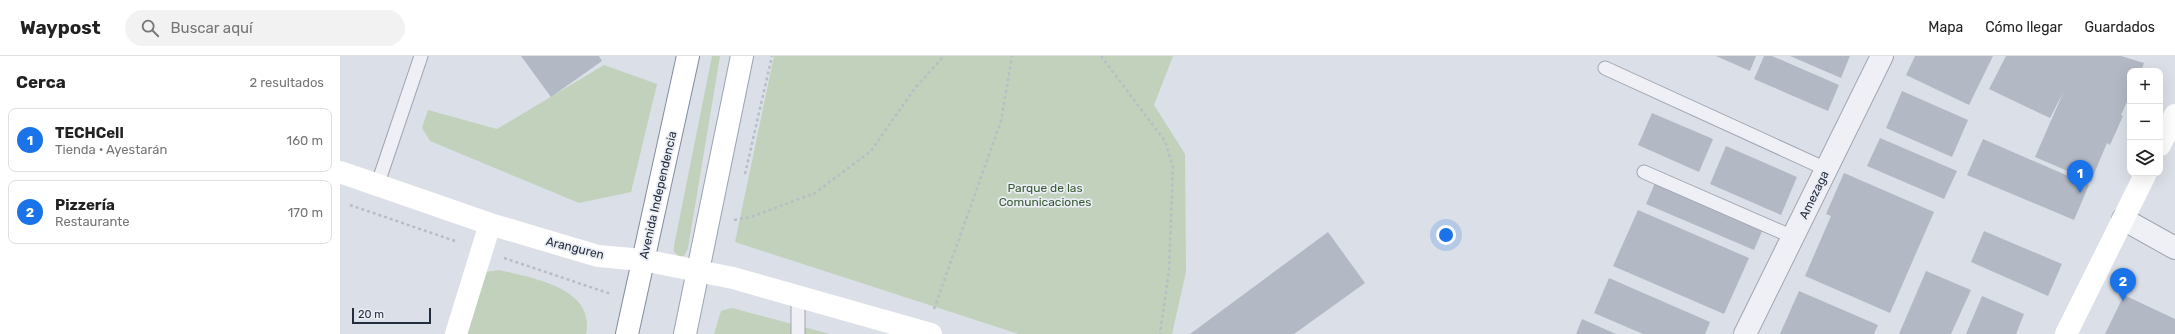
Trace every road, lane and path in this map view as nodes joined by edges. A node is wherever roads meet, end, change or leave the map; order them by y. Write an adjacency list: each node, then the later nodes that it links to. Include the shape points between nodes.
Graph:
1 (421, 56): 17 (lane)
2 (688, 56): 26 (main road, Avenida Independencia)
3 (742, 56): 19 (main road)
4 (772, 56): 16 (path)
5 (944, 56): 21 (path, via 915,88 871,151 815,193 751,217)
6 (1012, 56): 29 (path, via 1001,122)
7 (1101, 56): 34 (path, via 1165,141 1173,167 1170,270)
8 (1882, 56): 12 (street, Amezaga)
9 (1605, 68): 12 (lane)
10 (2175, 115): 11 (main road)
11 (2162, 140)
12 (1826, 169): 24 (street, Amezaga)
13 (340, 172): 17 (main road, Aranguren)
14 (1644, 172): 24 (lane)
15 (2144, 176): 20 (main road)
16 (744, 177)
17 (377, 186): 22 (main road, Aranguren)
18 (736, 213): 21 (path)
19 (709, 219): 21 (path); 27 (main road)
20 (2123, 219): 25 (street); 36 (main road)
21 (734, 220): 23 (path)
22 (490, 224): 26 (main road, Aranguren, via 598,256); 30 (main road)
23 (733, 227)
24 (1793, 237): 35 (street, Amezaga)
25 (2175, 248)
26 (643, 260): 27 (main road, Aranguren); 31 (main road, Avenida Independencia)
27 (698, 272): 28 (main road, Aranguren, via 733,278); 32 (main road)
28 (798, 296): 29 (main road, Aranguren); 33 (lane)
29 (927, 333)
30 (456, 334)
31 (627, 334)
32 (685, 334)
33 (798, 334)
34 (1160, 334)
35 (1745, 334)
36 (2066, 334)

